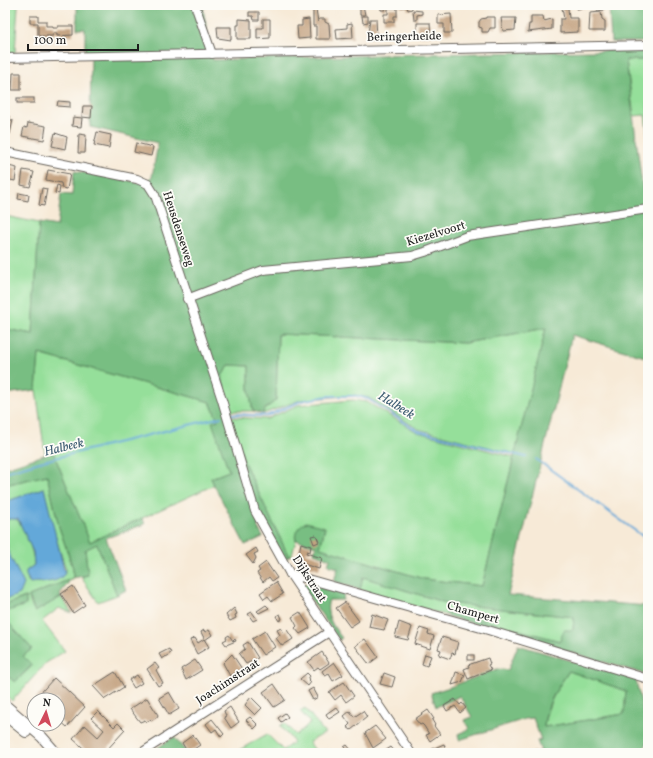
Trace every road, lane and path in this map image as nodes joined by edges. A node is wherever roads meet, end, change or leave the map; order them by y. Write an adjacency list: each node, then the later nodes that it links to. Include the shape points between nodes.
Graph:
1 (195, 5): 3 (street)
2 (648, 45): 3 (street, Beringerheide)
3 (212, 54): 4 (street, Beringerheide)
4 (5, 58)
5 (5, 152): 7 (street, Heusdenseweg, via 137,179 148,184 155,195)
6 (648, 209): 7 (street, Kiezelvoort, via 467,236 412,256 264,270)
7 (187, 299): 8 (street, Heusdenseweg)
8 (222, 400): 9 (street, Dijkstraat, via 255,511)
9 (290, 574): 10 (street, Dijkstraat); 11 (street, Champert)
10 (329, 632): 15 (street, Joachimstraat); 16 (street, Dijkstraat)
11 (648, 679)
12 (5, 705): 14 (main road, via 42,737)
13 (5, 715): 14 (main road)
14 (55, 752)
15 (141, 753)
16 (412, 753)

